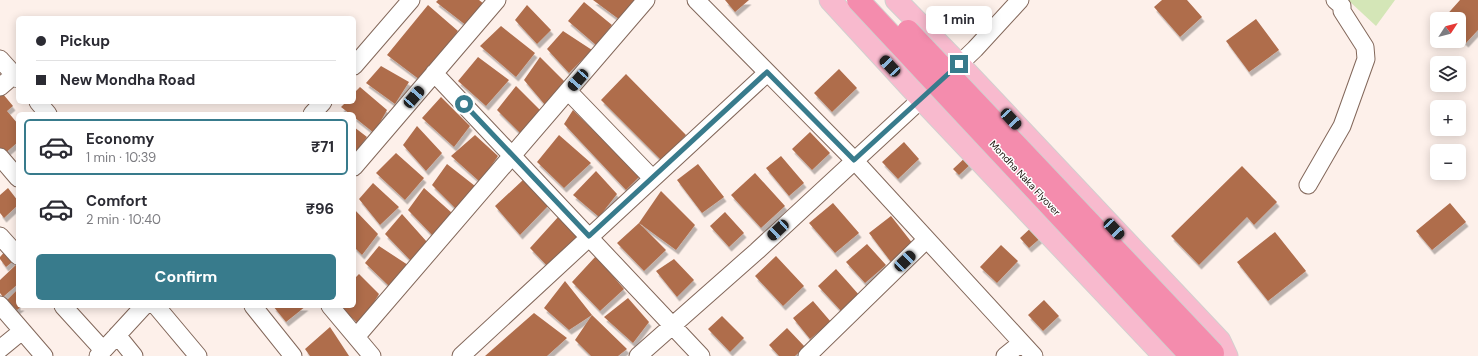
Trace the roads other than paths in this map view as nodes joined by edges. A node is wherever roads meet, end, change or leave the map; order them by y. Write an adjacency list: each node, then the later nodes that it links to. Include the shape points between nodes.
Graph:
1 (497, 0): 15 (street)
2 (646, 0): 18 (street)
3 (696, 0): 14 (street)
4 (830, 0): 19 (main road)
5 (858, 0): 61 (highway, Mondha Naka Flyover, bridge)
6 (878, 0): 48 (highway, Mondha Naka Flyover, bridge)
7 (896, 0): 13 (main road)
8 (1020, 0): 13 (street)
9 (1335, 0): 30 (street, via 1342,6 1342,11 1367,53 1342,126)
10 (409, 1): 12 (street)
11 (0, 59): 16 (street)
12 (356, 64)
13 (959, 64): 19 (street); 48 (main road, via 1220,341)
14 (767, 72): 26 (street); 29 (street)
15 (434, 73): 24 (street); 27 (street)
16 (16, 77): 17 (street)
17 (0, 87)
18 (568, 91): 24 (street); 29 (street)
19 (920, 100): 26 (street); 60 (main road)
20 (40, 104): 22 (street)
21 (321, 104): 23 (street)
22 (46, 112)
23 (314, 112)
24 (512, 156): 32 (street); 44 (street)
25 (0, 157): 28 (street)
26 (854, 160): 33 (street); 41 (street)
27 (356, 165)
28 (16, 176)
29 (652, 178): 32 (street)
30 (1308, 185)
31 (0, 236): 34 (street)
32 (589, 236): 41 (street); 54 (street)
33 (926, 240): 45 (street); 57 (street)
34 (16, 254)
35 (0, 305): 42 (street)
36 (65, 308): 47 (street)
37 (158, 308): 51 (street)
38 (255, 308): 52 (street)
39 (332, 308): 44 (street)
40 (136, 309): 43 (street)
41 (673, 326): 55 (street); 56 (street)
42 (22, 331): 46 (street); 49 (street)
43 (117, 335): 47 (street); 50 (street)
44 (356, 337): 53 (street)
45 (1021, 343): 58 (street); 59 (street)
46 (0, 348)
47 (100, 353)
48 (1220, 354)
49 (44, 356)
50 (134, 356)
51 (198, 356)
52 (293, 356)
53 (372, 356)
54 (461, 356)
55 (638, 356)
56 (701, 356)
57 (807, 356)
58 (1005, 356)
59 (1034, 356)
60 (1164, 356)
61 (1191, 356)

